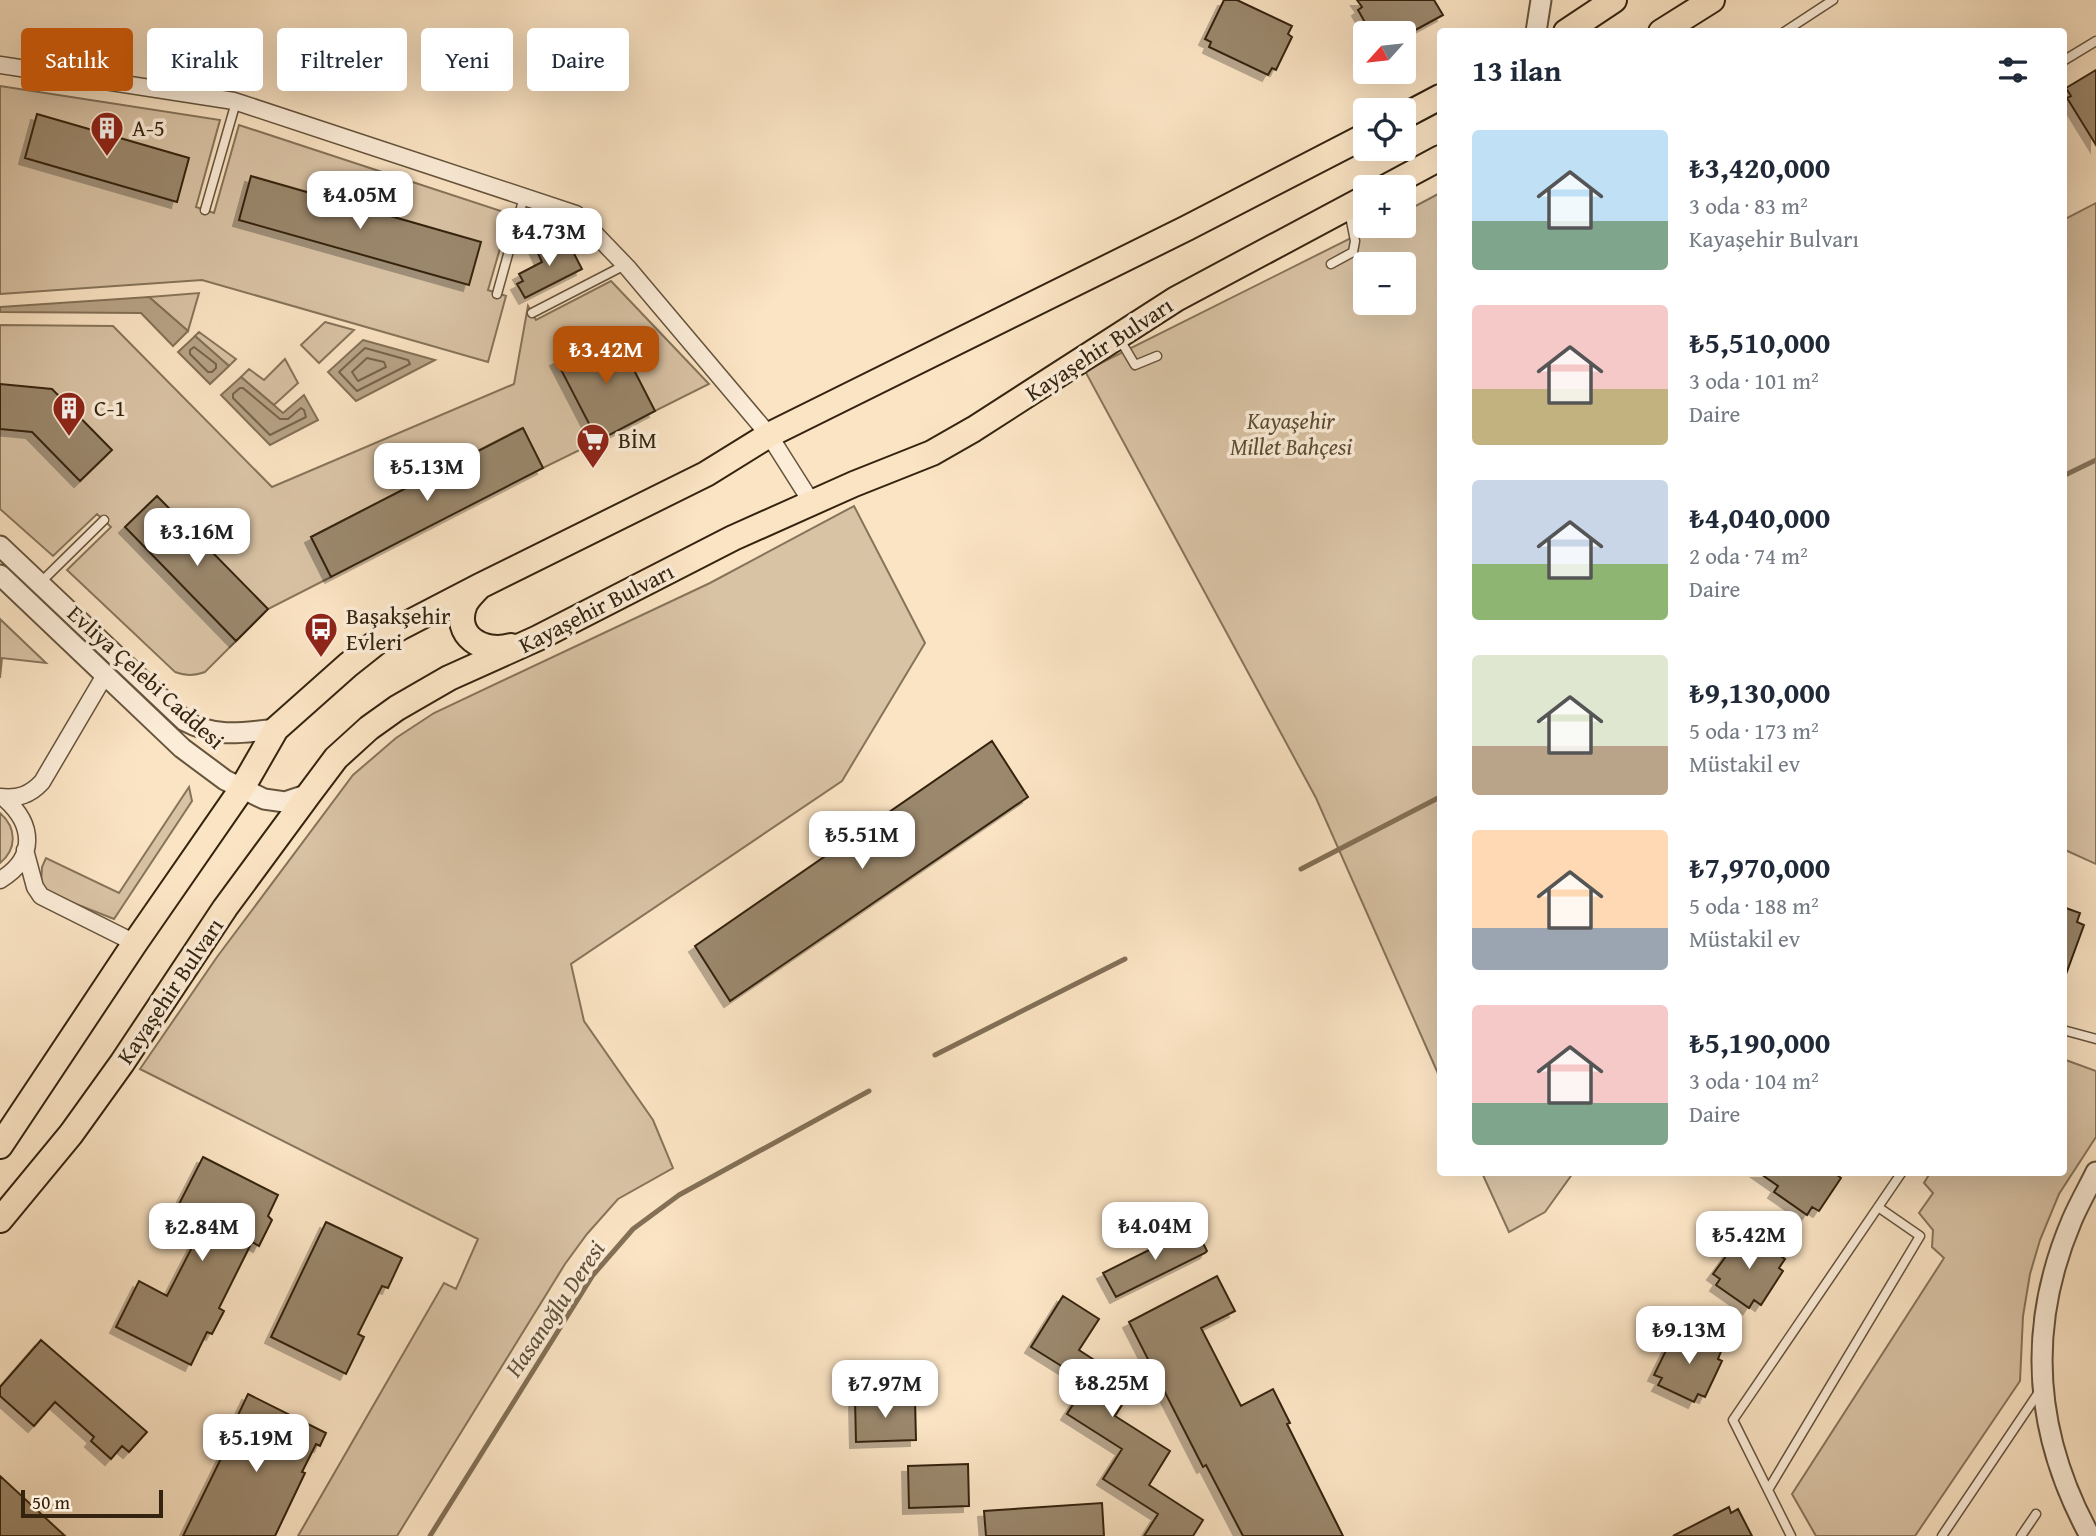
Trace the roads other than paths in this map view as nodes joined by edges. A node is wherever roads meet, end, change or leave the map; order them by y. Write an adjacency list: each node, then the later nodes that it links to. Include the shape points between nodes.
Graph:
1 (1541, 0): 5 (street)
2 (1614, 0): 6 (main road)
3 (1712, 0): 7 (main road)
4 (1833, 0): 8 (lane)
5 (1537, 28)
6 (1572, 28)
7 (1667, 28)
8 (1790, 28)
9 (2096, 41): 10 (lane)
10 (2067, 59)
11 (0, 65): 13 (street)
12 (1437, 99): 14 (main road)
13 (236, 102): 18 (street); 20 (lane)
14 (1416, 110)
15 (1353, 142): 28 (main road)
16 (1437, 160): 17 (main road)
17 (1408, 175)
18 (524, 197): 23 (street, via 576,214); 24 (lane)
19 (1353, 204): 26 (main road, Kayaşehir Bulvarı)
20 (205, 210)
21 (1356, 238): 22 (lane, via 1353,252)
22 (1331, 264)
23 (625, 265): 25 (lane); 28 (street)
24 (497, 293)
25 (532, 313)
26 (1117, 335): 27 (lane, via 1135,365); 29 (main road, Kayaşehir Bulvarı, via 932,453)
27 (1157, 356)
28 (769, 435): 29 (street); 34 (main road, via 706,474)
29 (812, 503): 35 (main road, Kayaşehir Bulvarı, via 733,538)
30 (104, 520): 33 (lane)
31 (0, 546): 33 (street, Evliya Çelebi Caddesi)
32 (0, 575): 36 (street, Evliya Çelebi Caddesi)
33 (39, 584): 37 (street, Evliya Çelebi Caddesi, via 197,727 223,734)
34 (480, 586): 35 (main road, via 465,603 464,628 472,640 492,650); 37 (main road, via 377,642)
35 (538, 638): 39 (main road, Kayaşehir Bulvarı, via 449,678 397,708 337,758)
36 (105, 675): 38 (street, Evliya Çelebi Caddesi, via 183,748); 40 (street, via 42,782 29,794)
37 (276, 729): 38 (main road)
38 (241, 790): 39 (street, Evliya Çelebi Caddesi, via 285,802); 43 (main road)
39 (309, 794): 50 (main road, Kayaşehir Bulvarı, via 71,1134)
40 (2, 798): 41 (street, via 23,819)
41 (26, 850): 42 (street, via 18,867); 43 (street, via 41,896)
42 (0, 880)
43 (135, 943): 46 (main road)
44 (2067, 1031): 45 (lane)
45 (2096, 1039)
46 (0, 1146)
47 (2096, 1172): 51 (street, via 2071,1221 2049,1289 2042,1342)
48 (1899, 1176): 49 (lane)
49 (1878, 1207): 52 (lane, via 1733,1420); 52 (lane, via 1920,1236)
50 (0, 1220)
51 (2043, 1386): 55 (lane); 57 (street, via 2052,1447)
52 (1768, 1490): 54 (lane)
53 (2036, 1514): 56 (lane)
54 (1791, 1536)
55 (1942, 1536)
56 (2021, 1536)
57 (2090, 1536)

